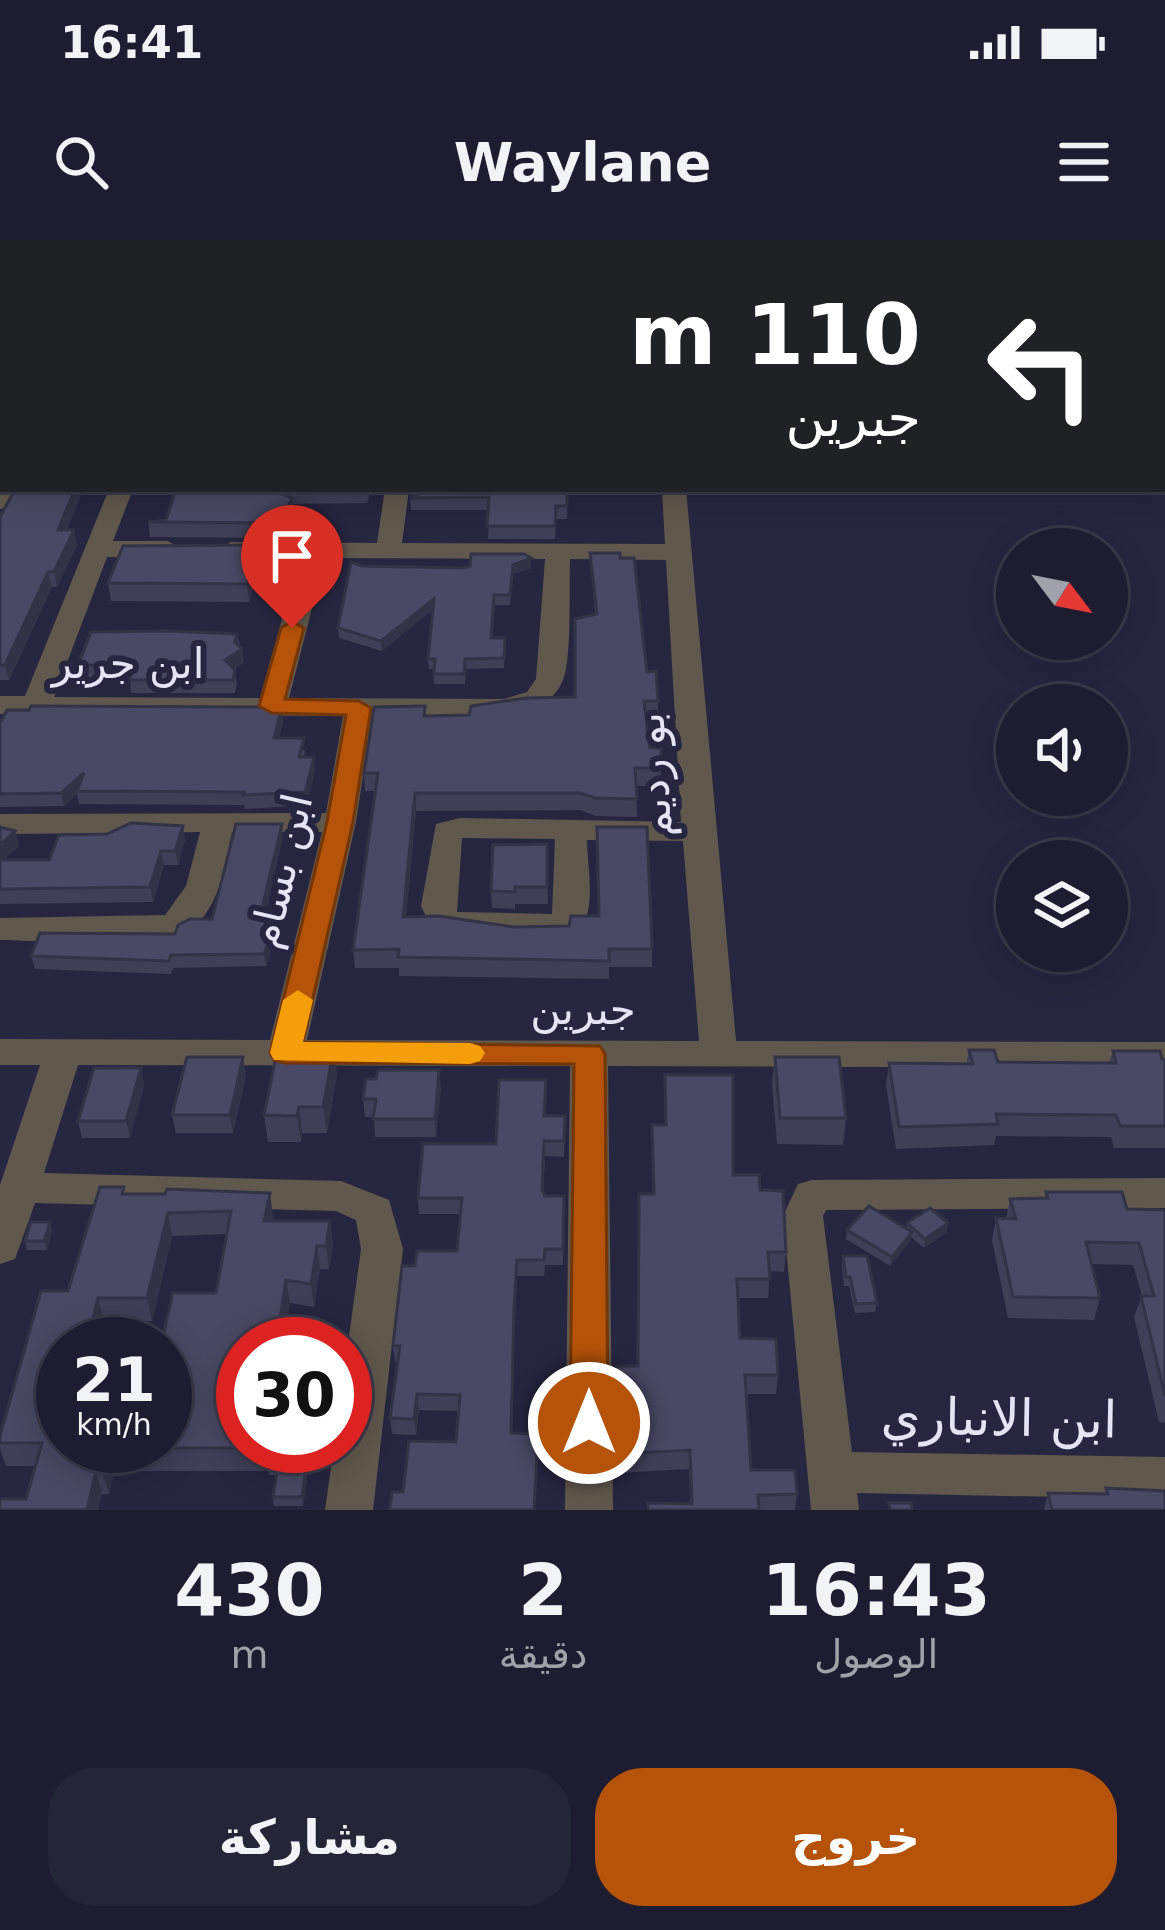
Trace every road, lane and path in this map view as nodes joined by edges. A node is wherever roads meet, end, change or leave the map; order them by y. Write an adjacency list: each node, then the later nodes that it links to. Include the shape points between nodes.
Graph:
1 (120, 492): 4 (street)
2 (397, 492): 6 (street)
3 (674, 492): 8 (street, بو رديم)
4 (99, 549): 5 (street); 10 (street)
5 (314, 550): 6 (street); 11 (street)
6 (388, 551): 7 (street)
7 (558, 552): 8 (street); 12 (street, ابن جرير, via 550,679 537,698 506,708)
8 (680, 552): 17 (street, بو رديم)
9 (0, 705): 10 (street, ابن جرير)
10 (36, 705): 11 (street, ابن جرير)
11 (272, 706): 12 (street, ابن جرير)
12 (359, 708): 13 (street, ابن بسام)
13 (340, 822): 14 (street); 21 (street, ابن بسام)
14 (218, 823): 15 (street); 18 (street, via 194,911 181,923)
15 (0, 824)
16 (572, 830): 16 (street, via 447,831 443,918 456,925 564,922 571,913); 17 (street)
17 (698, 832): 23 (street, بو رديم)
18 (0, 929)
19 (0, 1052): 20 (street, جبرين)
20 (63, 1052): 21 (street, جبرين); 25 (street)
21 (285, 1053): 22 (street, جبرين)
22 (589, 1054): 23 (street, جبرين); 31 (street)
23 (719, 1054): 24 (street, جبرين)
24 (1165, 1055)
25 (22, 1189): 27 (street); 30 (street, via 340,1196 375,1211 382,1249)
26 (1165, 1193): 29 (street, via 812,1195 803,1216)
27 (0, 1248)
28 (1165, 1478): 29 (street, ابن الانباري)
29 (833, 1491)
30 (349, 1510)
31 (589, 1510)

